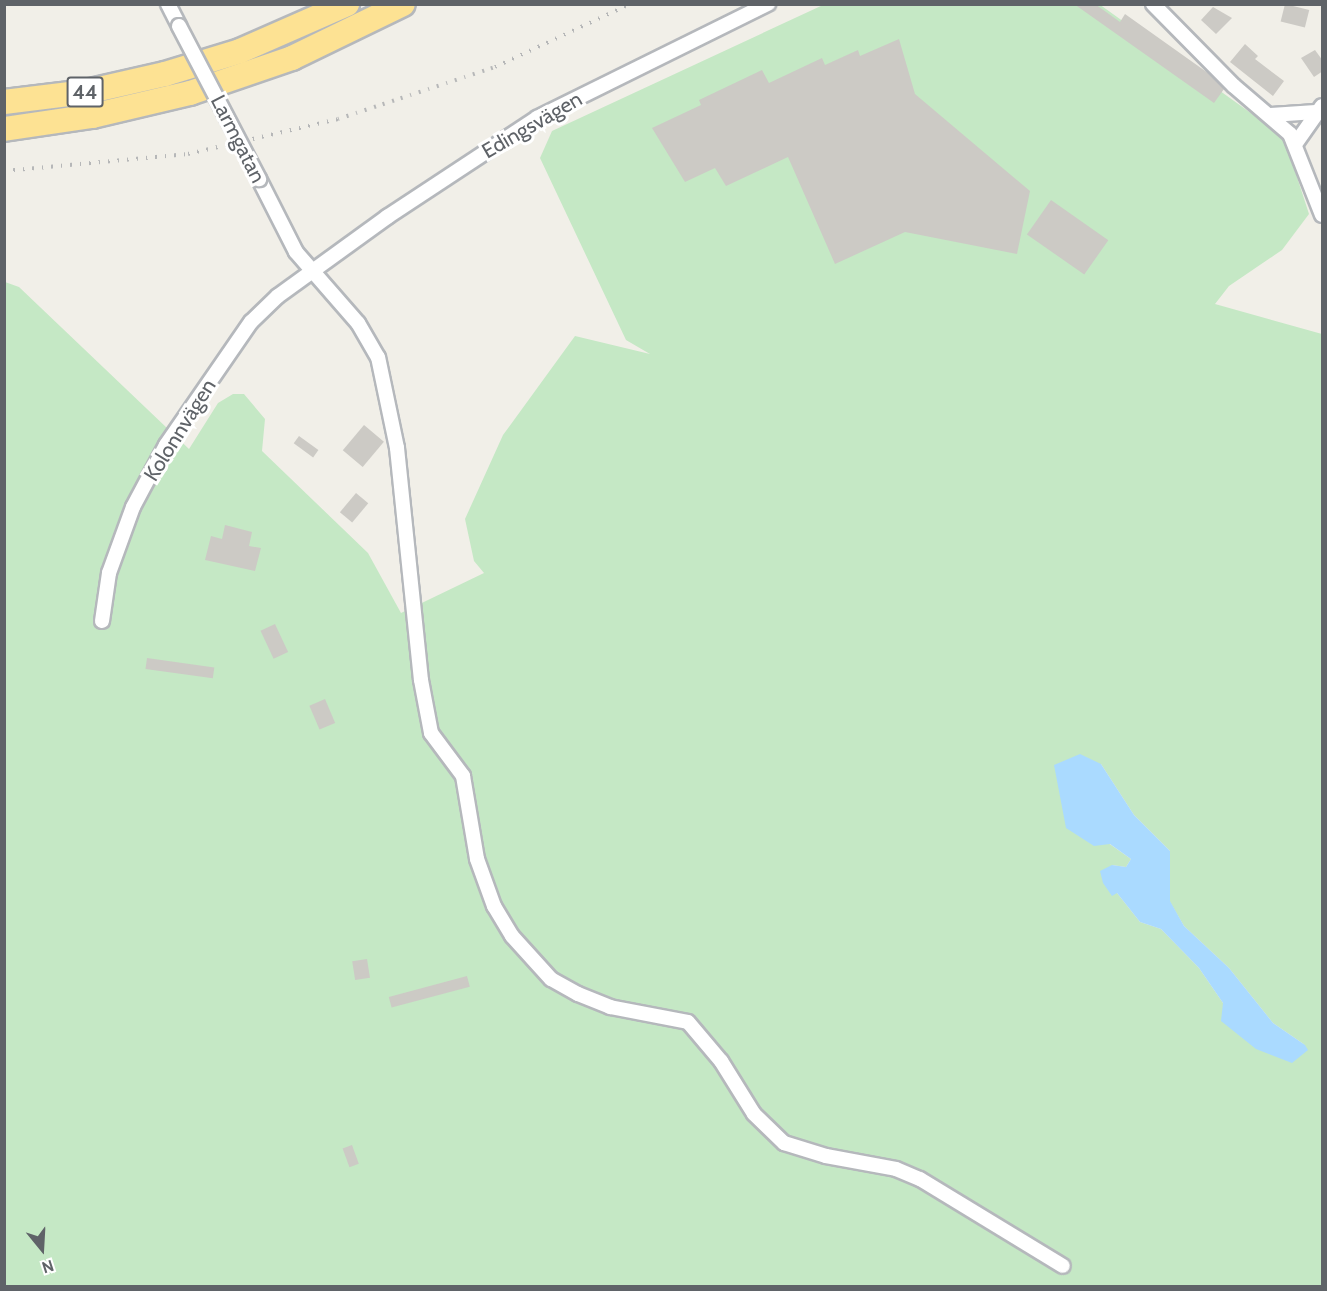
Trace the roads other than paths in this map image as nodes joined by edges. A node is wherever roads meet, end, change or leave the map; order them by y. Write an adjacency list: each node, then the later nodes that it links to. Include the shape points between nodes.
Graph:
1 (168, 4): 12 (street, Larmgatan, bridge, via 296,252)
2 (347, 4): 6 (highway, 44, via 240,51 165,74 86,92)
3 (403, 4): 9 (highway, 44, via 292,58 246,75 149,104)
4 (768, 4): 12 (street, Edingsvägen, via 537,118)
5 (1154, 4): 8 (street, via 1226,78)
6 (4, 102)
7 (1319, 109): 8 (street); 10 (street)
8 (1271, 116): 10 (street)
9 (4, 128)
10 (1296, 143): 11 (street)
11 (1323, 215)
12 (310, 271): 13 (street, Kolonnvägen, via 251,322 165,445 134,507 109,573); 14 (street, Larmgatan, via 358,323 384,375 397,448 420,680 431,733 464,776 477,859 494,906 512,936 551,978 578,994 610,1007 688,1022 721,1061 754,1114 784,1143 826,1156 896,1169 920,1179)
13 (102, 621)
14 (1063, 1266)

